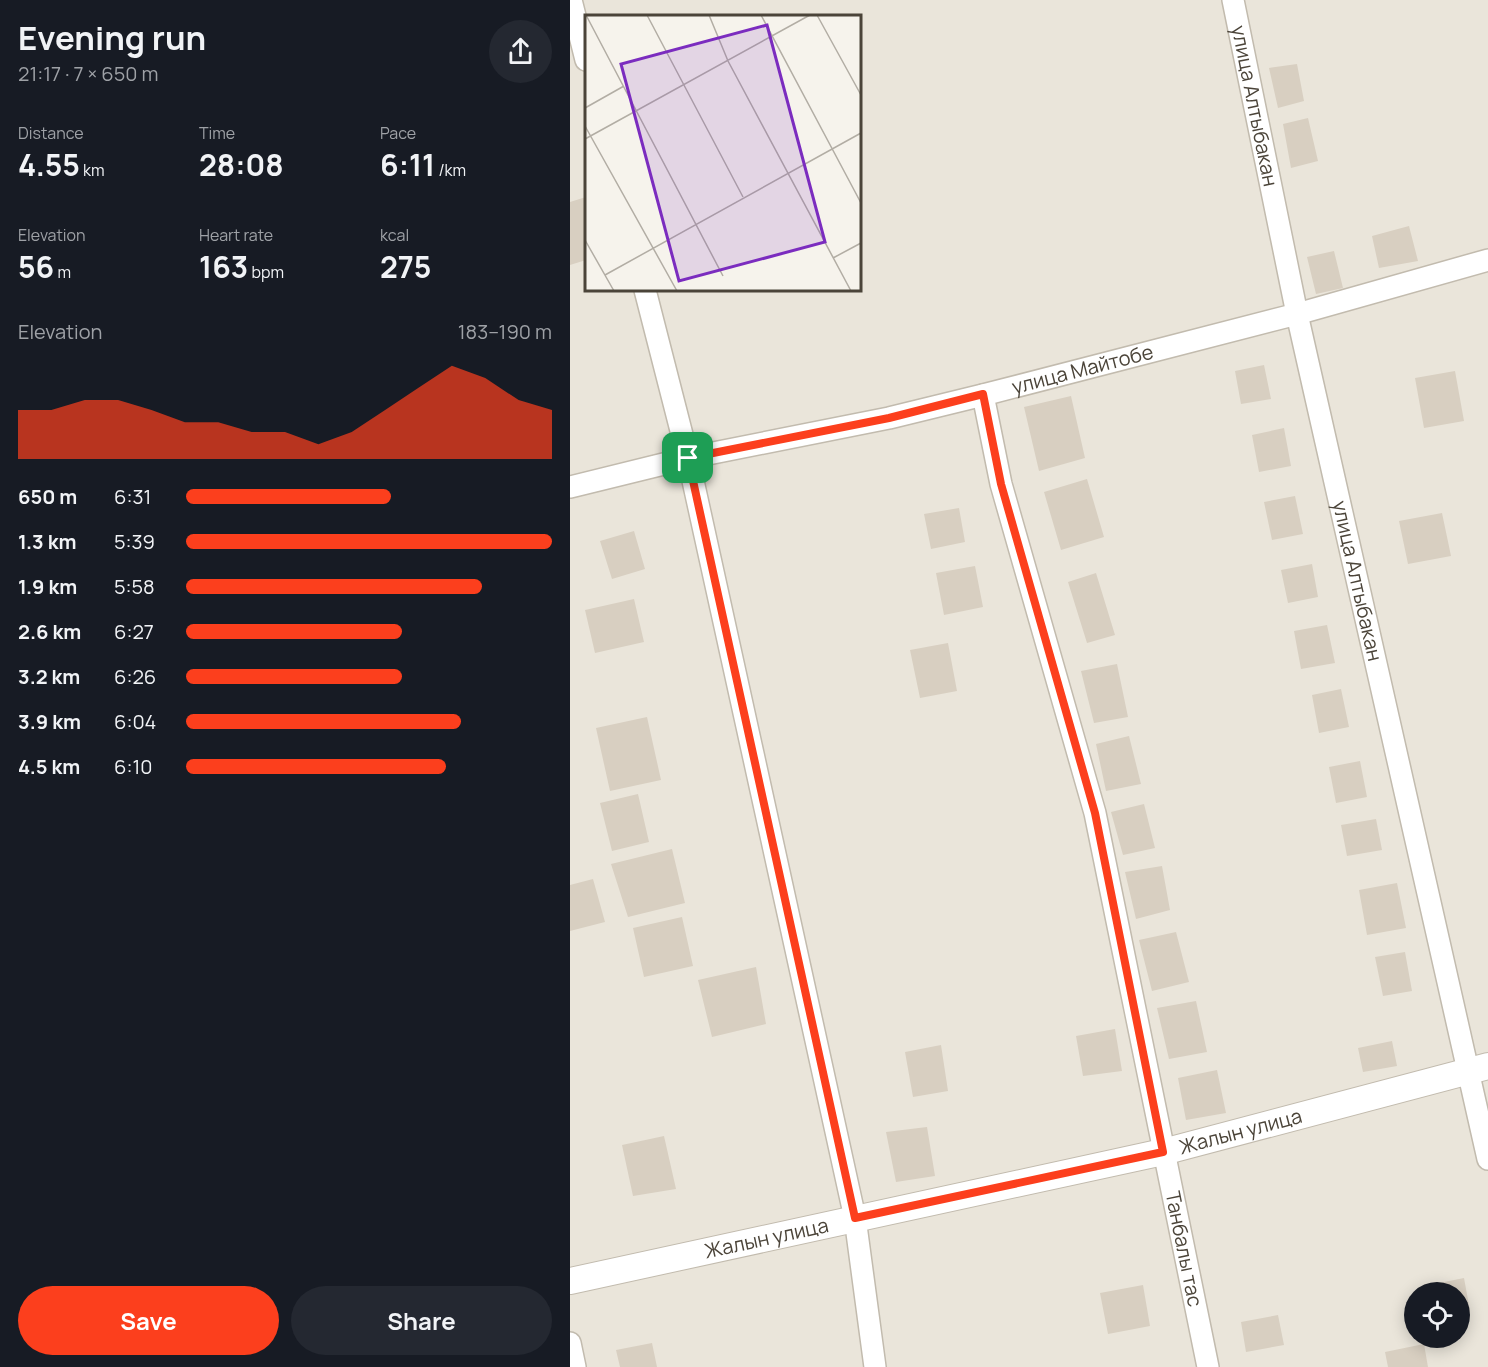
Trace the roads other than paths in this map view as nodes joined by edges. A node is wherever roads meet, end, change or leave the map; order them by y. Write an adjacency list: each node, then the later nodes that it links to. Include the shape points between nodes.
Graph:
1 (571, 0): 3 (street)
2 (1233, 0): 6 (street, улица Алтыбакан)
3 (585, 56)
4 (1488, 260): 6 (street, улица Майтобе)
5 (645, 291): 8 (street)
6 (1297, 314): 7 (street, улица Майтобе); 10 (street, улица Алтыбакан)
7 (983, 394): 8 (street, улица Майтобе, via 889,418); 11 (street, Танбалы тас, via 1001,484 1095,813)
8 (688, 458): 9 (street, улица Майтобе); 13 (street)
9 (570, 487)
10 (1478, 1068): 11 (street, Жалын улица); 12 (street, улица Алтыбакан)
11 (1163, 1152): 13 (street, Жалын улица); 18 (street, Танбалы тас)
12 (1488, 1159)
13 (855, 1218): 14 (street, Жалын улица); 17 (street)
14 (570, 1281)
15 (570, 1343): 16 (street)
16 (575, 1367)
17 (876, 1367)
18 (1208, 1367)

